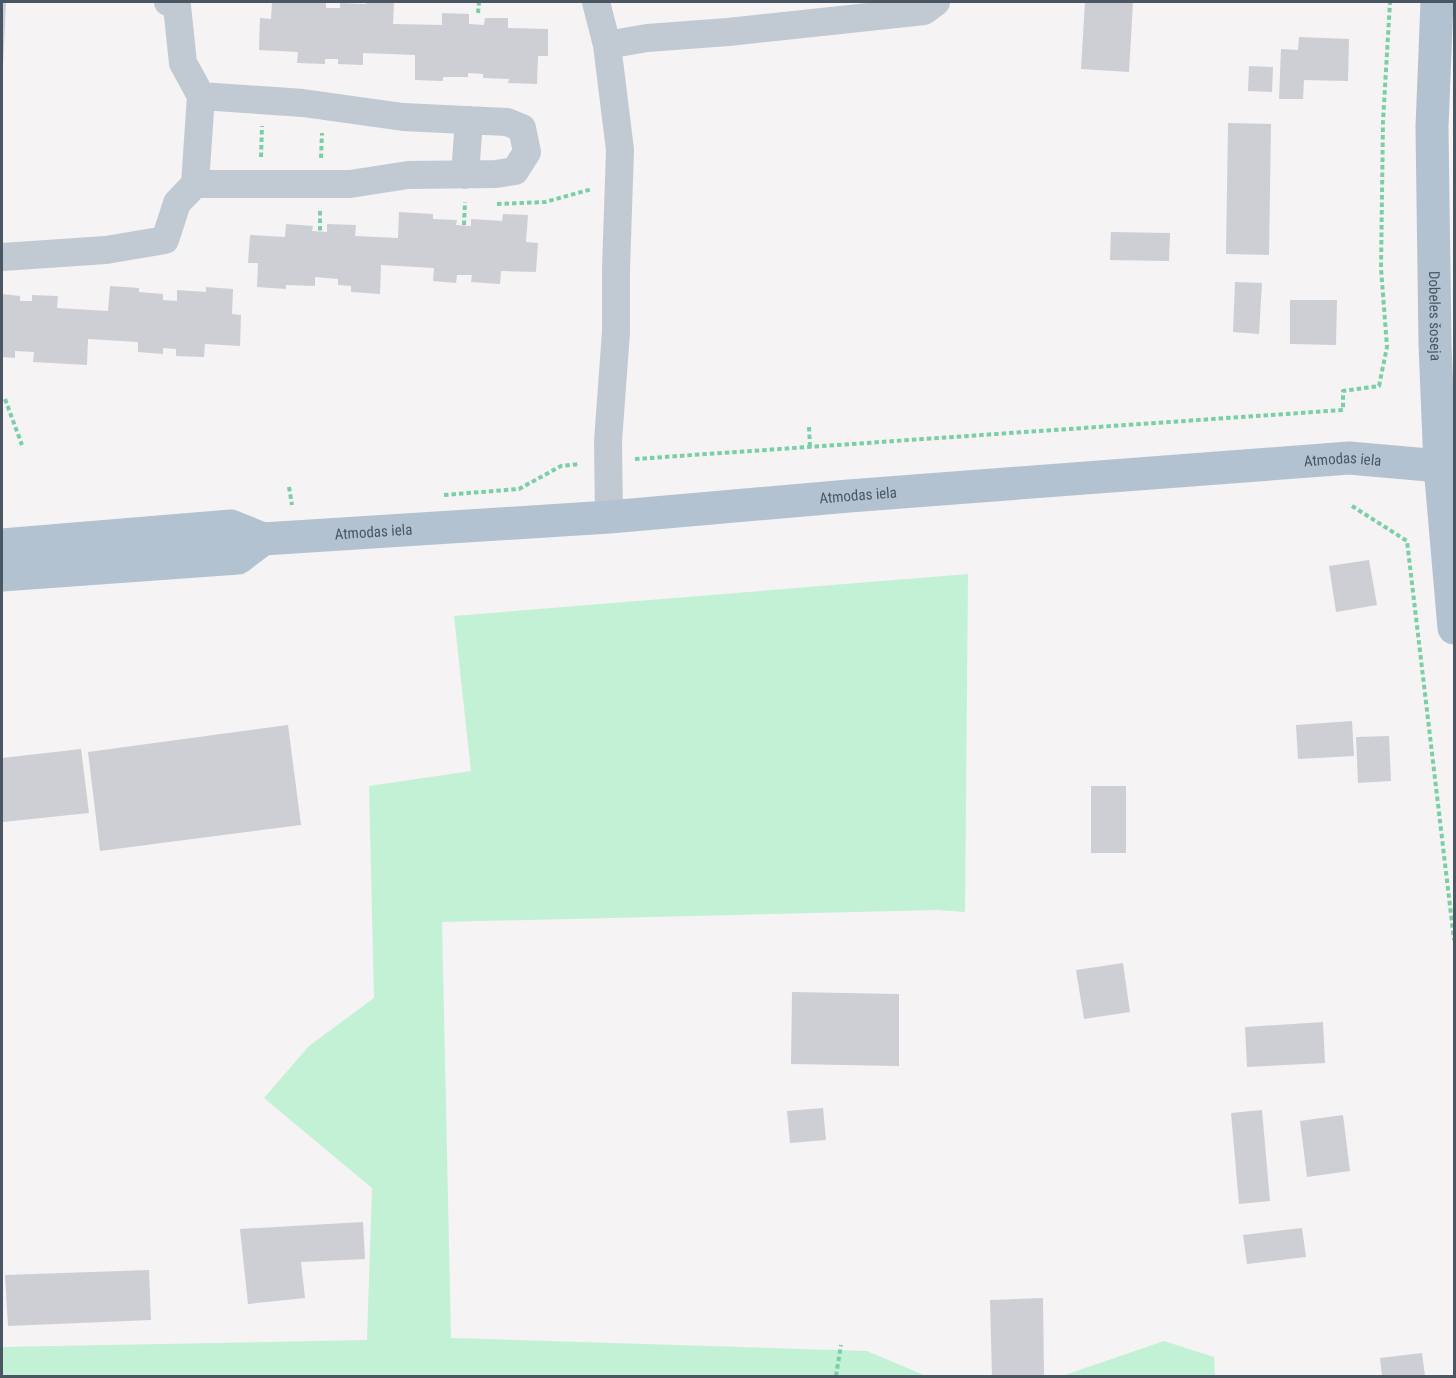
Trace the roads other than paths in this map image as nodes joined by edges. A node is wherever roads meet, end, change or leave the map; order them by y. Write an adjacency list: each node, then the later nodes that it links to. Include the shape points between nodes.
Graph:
1 (168, 2): 6 (street, via 177,6 183,63)
2 (596, 2): 5 (street)
3 (936, 2): 5 (street, via 924,10)
4 (1437, 2): 7 (main road, Dobeles šoseja)
5 (607, 45): 13 (street, via 620,150 616,332 609,408)
6 (201, 96): 8 (street); 9 (street)
7 (1444, 107): 12 (main road, Dobeles šoseja, via 1435,344)
8 (469, 120): 10 (street); 10 (street, via 507,122 522,128 527,152 515,171)
9 (195, 184): 10 (street, via 350,184 408,176); 11 (street, via 177,203 165,240 106,250)
10 (465, 186)
11 (2, 257)
12 (1447, 465): 13 (main road, Atmodas iela, via 1349,458); 17 (main road, Dobeles šoseja)
13 (609, 517): 14 (main road, Atmodas iela)
14 (263, 539): 15 (main road, Atmodas iela, via 231,526); 16 (main road, via 238,558)
15 (2, 545)
16 (2, 575)
17 (1455, 628)

